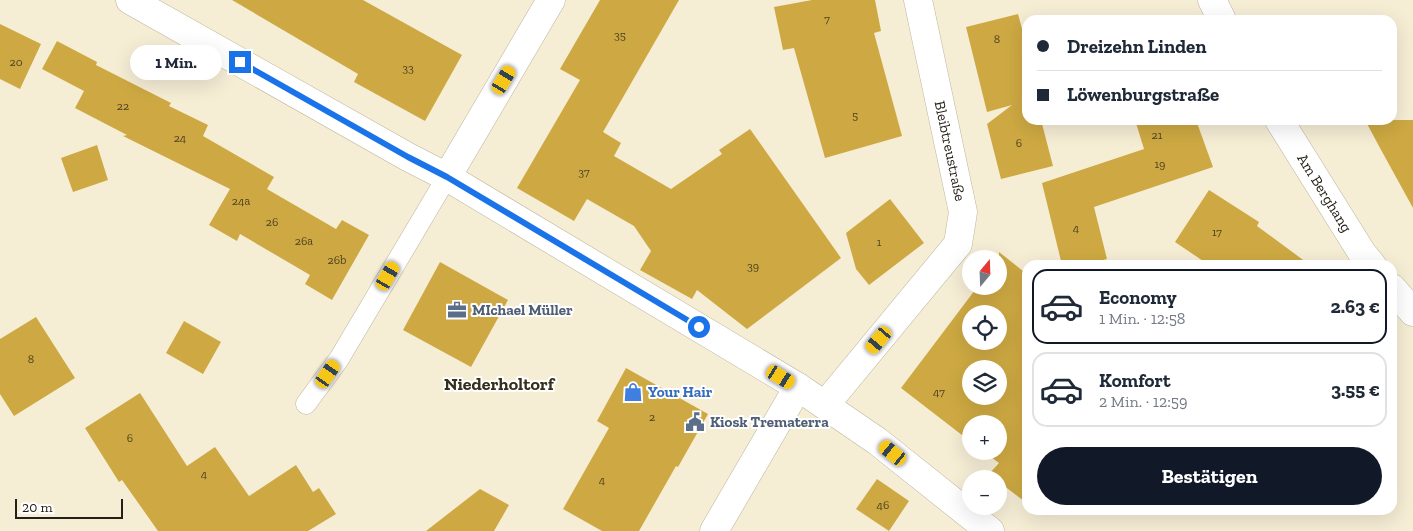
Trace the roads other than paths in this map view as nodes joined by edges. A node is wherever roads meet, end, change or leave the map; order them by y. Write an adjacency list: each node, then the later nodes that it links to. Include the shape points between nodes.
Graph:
1 (130, 0): 7 (street)
2 (551, 0): 7 (street)
3 (918, 0): 13 (street, Bleibtreustraße, via 963,212 958,244)
4 (1212, 0): 5 (street)
5 (1220, 15)
6 (1282, 125): 8 (street, Am Berghang)
7 (447, 177): 11 (street); 12 (lane, via 339,359)
8 (1368, 260)
9 (1397, 294): 10 (street)
10 (1413, 312)
11 (798, 387): 13 (street); 14 (street)
12 (306, 404)
13 (825, 405): 15 (street, via 877,441)
14 (714, 531)
15 (990, 531)

